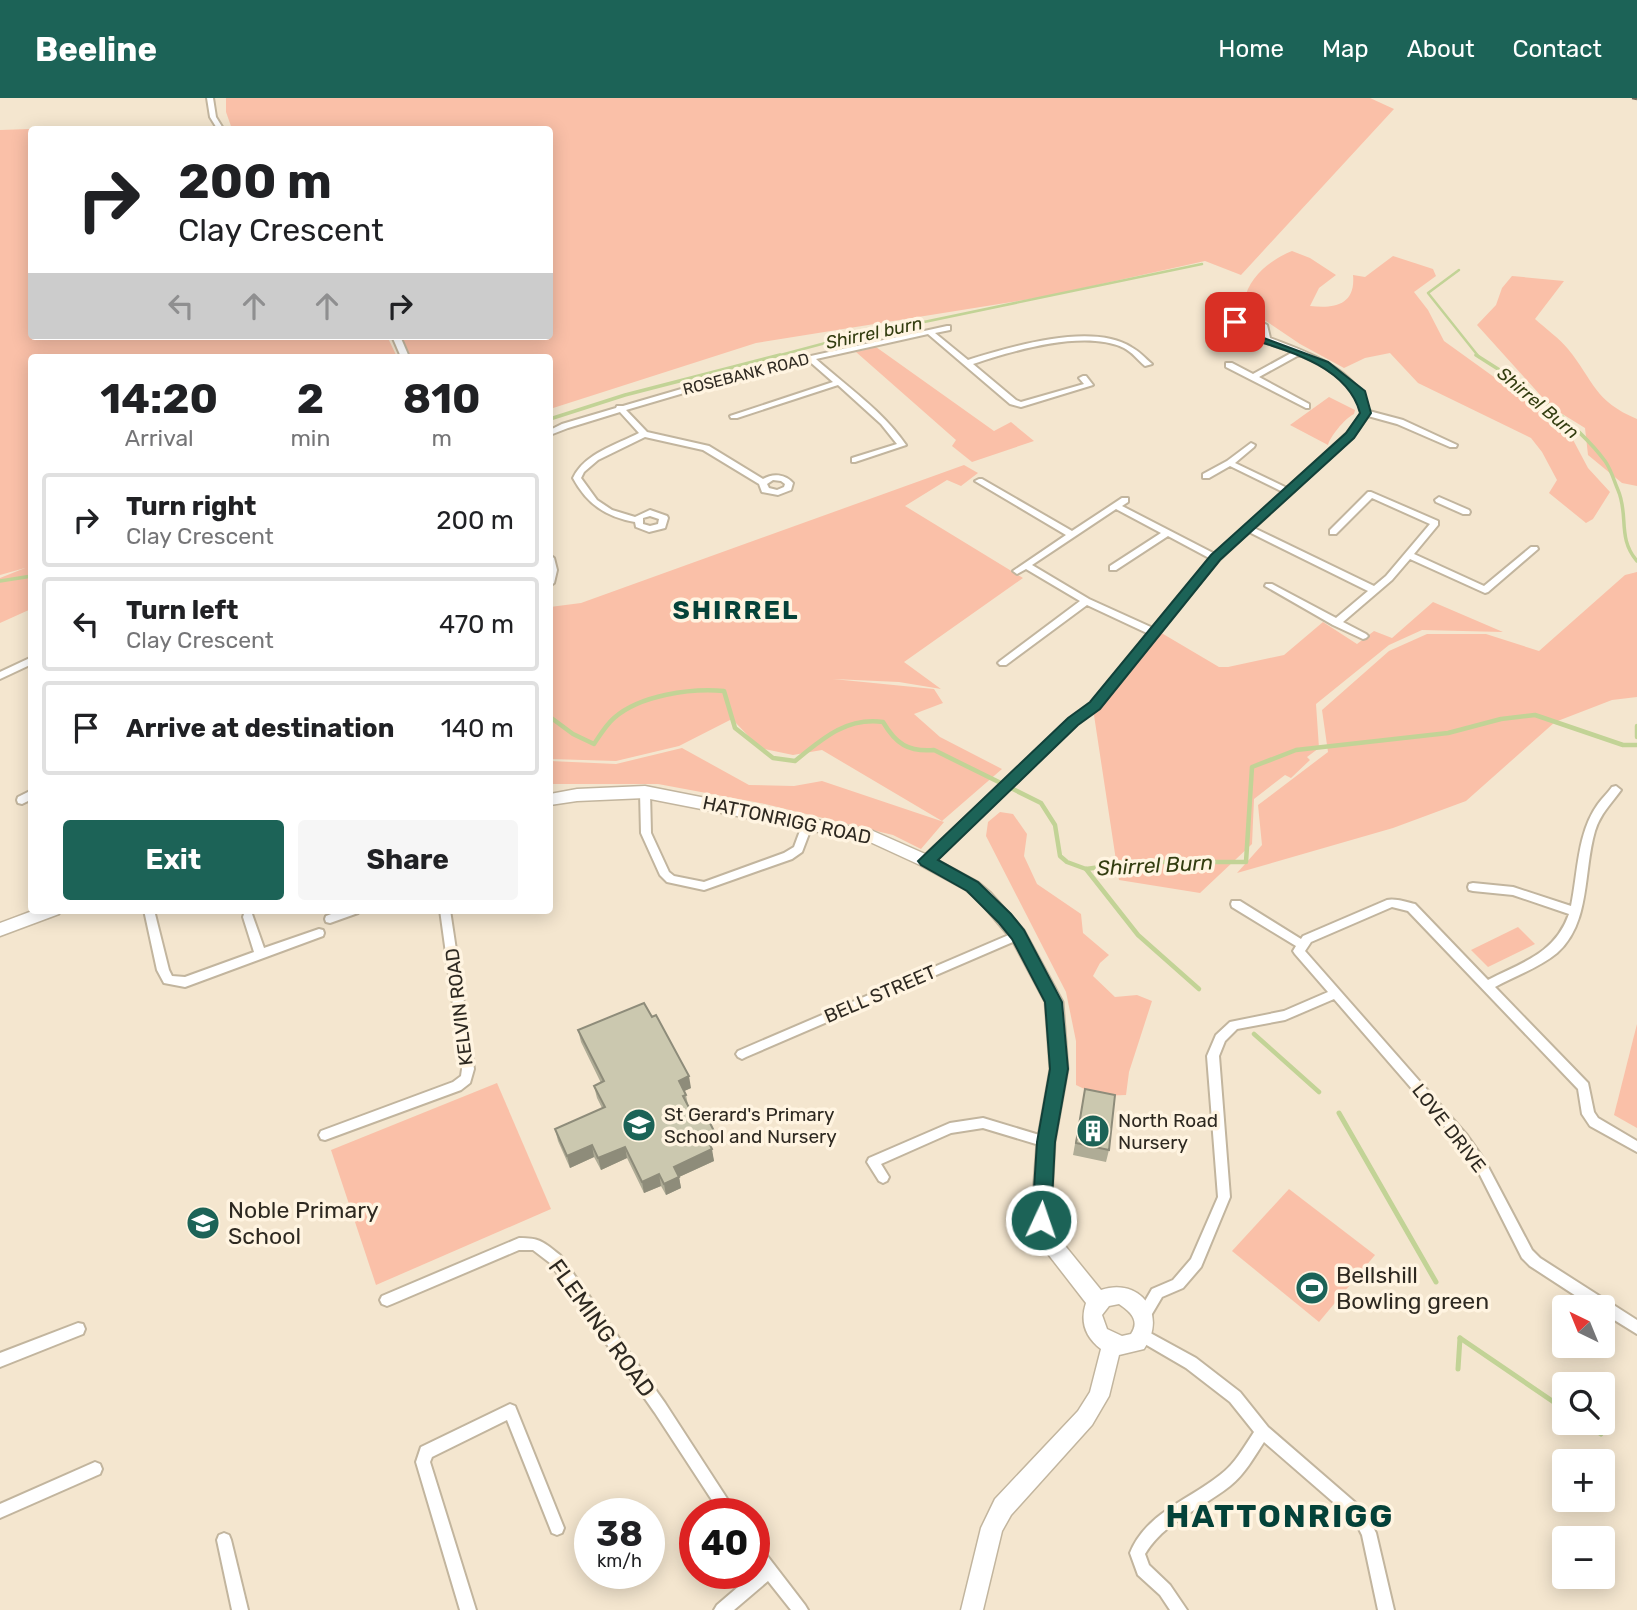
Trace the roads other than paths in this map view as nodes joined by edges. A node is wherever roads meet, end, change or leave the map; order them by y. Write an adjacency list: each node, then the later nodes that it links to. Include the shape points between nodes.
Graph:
1 (210, 98): 2 (street)
2 (219, 126)
3 (947, 328): 4 (street, ROSEBANK ROAD)
4 (930, 332): 7 (street, ROSEBANK ROAD); 8 (street)
5 (1266, 340): 5 (street, via 1226,328 1251,319 1264,327); 6 (street)
6 (1298, 352): 11 (street); 16 (street, via 1342,377 1360,394)
7 (811, 358): 13 (street); 15 (street, ROSEBANK ROAD)
8 (968, 363): 9 (street, via 1025,344 1088,340 1120,344); 12 (street, via 1021,405 1088,385)
9 (1147, 364)
10 (1229, 365): 11 (street)
11 (1253, 377): 14 (street)
12 (1083, 378)
13 (837, 383): 17 (street); 22 (street, via 902,445)
14 (1306, 406)
15 (620, 408): 18 (street, ROSEBANK ROAD); 19 (street)
16 (1366, 413): 21 (street); 27 (street, via 1350,435)
17 (734, 416)
18 (553, 432)
19 (644, 434): 26 (street, via 706,448); 33 (street, via 593,460 578,478 601,509)
20 (1251, 445): 23 (street)
21 (1453, 445)
22 (855, 460)
23 (1230, 463): 24 (street); 27 (street)
24 (1206, 476)
25 (979, 481): 38 (street)
26 (763, 482)
27 (1289, 492): 35 (street)
28 (1125, 500): 30 (street)
29 (1439, 500): 31 (street)
30 (1116, 506): 37 (street); 38 (street)
31 (1454, 509): 32 (street); 34 (street)
32 (1466, 512)
33 (637, 520)
34 (1435, 523): 36 (street, via 1371,494); 40 (street)
35 (1248, 528): 41 (street); 46 (street)
36 (1333, 532)
37 (1167, 533): 41 (street); 43 (street)
38 (1073, 535): 42 (street)
39 (1534, 549): 40 (street, via 1485,590)
40 (1409, 555): 46 (street)
41 (1216, 558): 49 (street)
42 (1028, 566): 44 (street); 47 (street)
43 (1113, 568)
44 (1017, 571)
45 (1269, 586): 48 (street)
46 (1374, 590): 48 (street)
47 (1086, 601): 49 (street); 52 (street)
48 (1336, 623): 50 (street)
49 (1153, 632): 58 (street, via 1095,705)
50 (1363, 636)
51 (28, 662): 53 (street)
52 (1003, 663)
53 (0, 676)
54 (1616, 790): 61 (street, via 1602,802 1588,835)
55 (645, 792): 56 (street, HATTONRIGG ROAD); 57 (street, HATTONRIGG ROAD); 57 (street, via 646,833 665,874 680,882 704,886 788,856 798,849)
56 (553, 800)
57 (808, 823): 58 (street, HATTONRIGG ROAD, via 873,837)
58 (926, 861): 70 (street, HATTONRIGG ROAD, via 972,886)
59 (1473, 887): 61 (street, via 1513,891)
60 (1236, 904): 71 (street)
61 (1576, 912): 73 (street, via 1556,947)
62 (42, 914): 68 (street)
63 (150, 914): 72 (street, via 169,980 185,982)
64 (343, 914): 67 (street)
65 (447, 914): 76 (street, KELVIN ROAD, via 466,1079)
66 (248, 917): 72 (street)
67 (330, 919)
68 (0, 930)
69 (319, 933): 72 (street)
70 (1018, 935): 75 (street, BELL STREET); 77 (street, HATTONRIGG ROAD, via 1054,1002 1059,1069)
71 (1303, 945): 73 (street, via 1307,939 1391,903 1401,903 1411,907); 74 (street, LOVE DRIVE, via 1299,951)
72 (261, 955)
73 (1489, 985): 78 (street, via 1584,1087 1588,1114 1594,1122)
74 (1334, 994): 82 (street, via 1285,1016 1234,1026 1220,1038 1213,1056 1224,1197 1196,1264 1178,1284 1157,1293); 83 (street, LOVE DRIVE, via 1462,1138 1527,1254)
75 (742, 1054)
76 (325, 1135)
77 (1046, 1142): 79 (street, via 983,1123 950,1128 873,1162); 81 (street, HATTONRIGG ROAD, via 1041,1220 1055,1248)
78 (1637, 1147)
79 (883, 1177)
80 (387, 1300): 89 (street, FLEMING ROAD, via 519,1244 534,1244 555,1259)
81 (1098, 1302): 82 (street, via 1120,1295 1138,1305); 85 (street, via 1093,1326)
82 (1144, 1325): 85 (street, via 1133,1344); 87 (street, via 1235,1397)
83 (1637, 1328)
84 (78, 1329): 86 (street)
85 (1112, 1344): 99 (street, via 1099,1396 1085,1418 1003,1507 992,1528)
86 (0, 1360)
87 (1263, 1432): 100 (street, via 1229,1478 1172,1512 1145,1538 1138,1553 1143,1570); 101 (street, via 1360,1516 1369,1533)
88 (95, 1469): 90 (street)
89 (719, 1498)
90 (0, 1511)
91 (557, 1528): 96 (street, via 510,1411 426,1452 423,1462)
92 (224, 1540): 95 (street)
93 (770, 1573): 98 (street)
94 (747, 1589): 97 (street)
95 (240, 1610)
96 (468, 1610)
97 (722, 1610)
98 (800, 1610)
99 (972, 1610)
100 (1180, 1610)
101 (1386, 1610)

